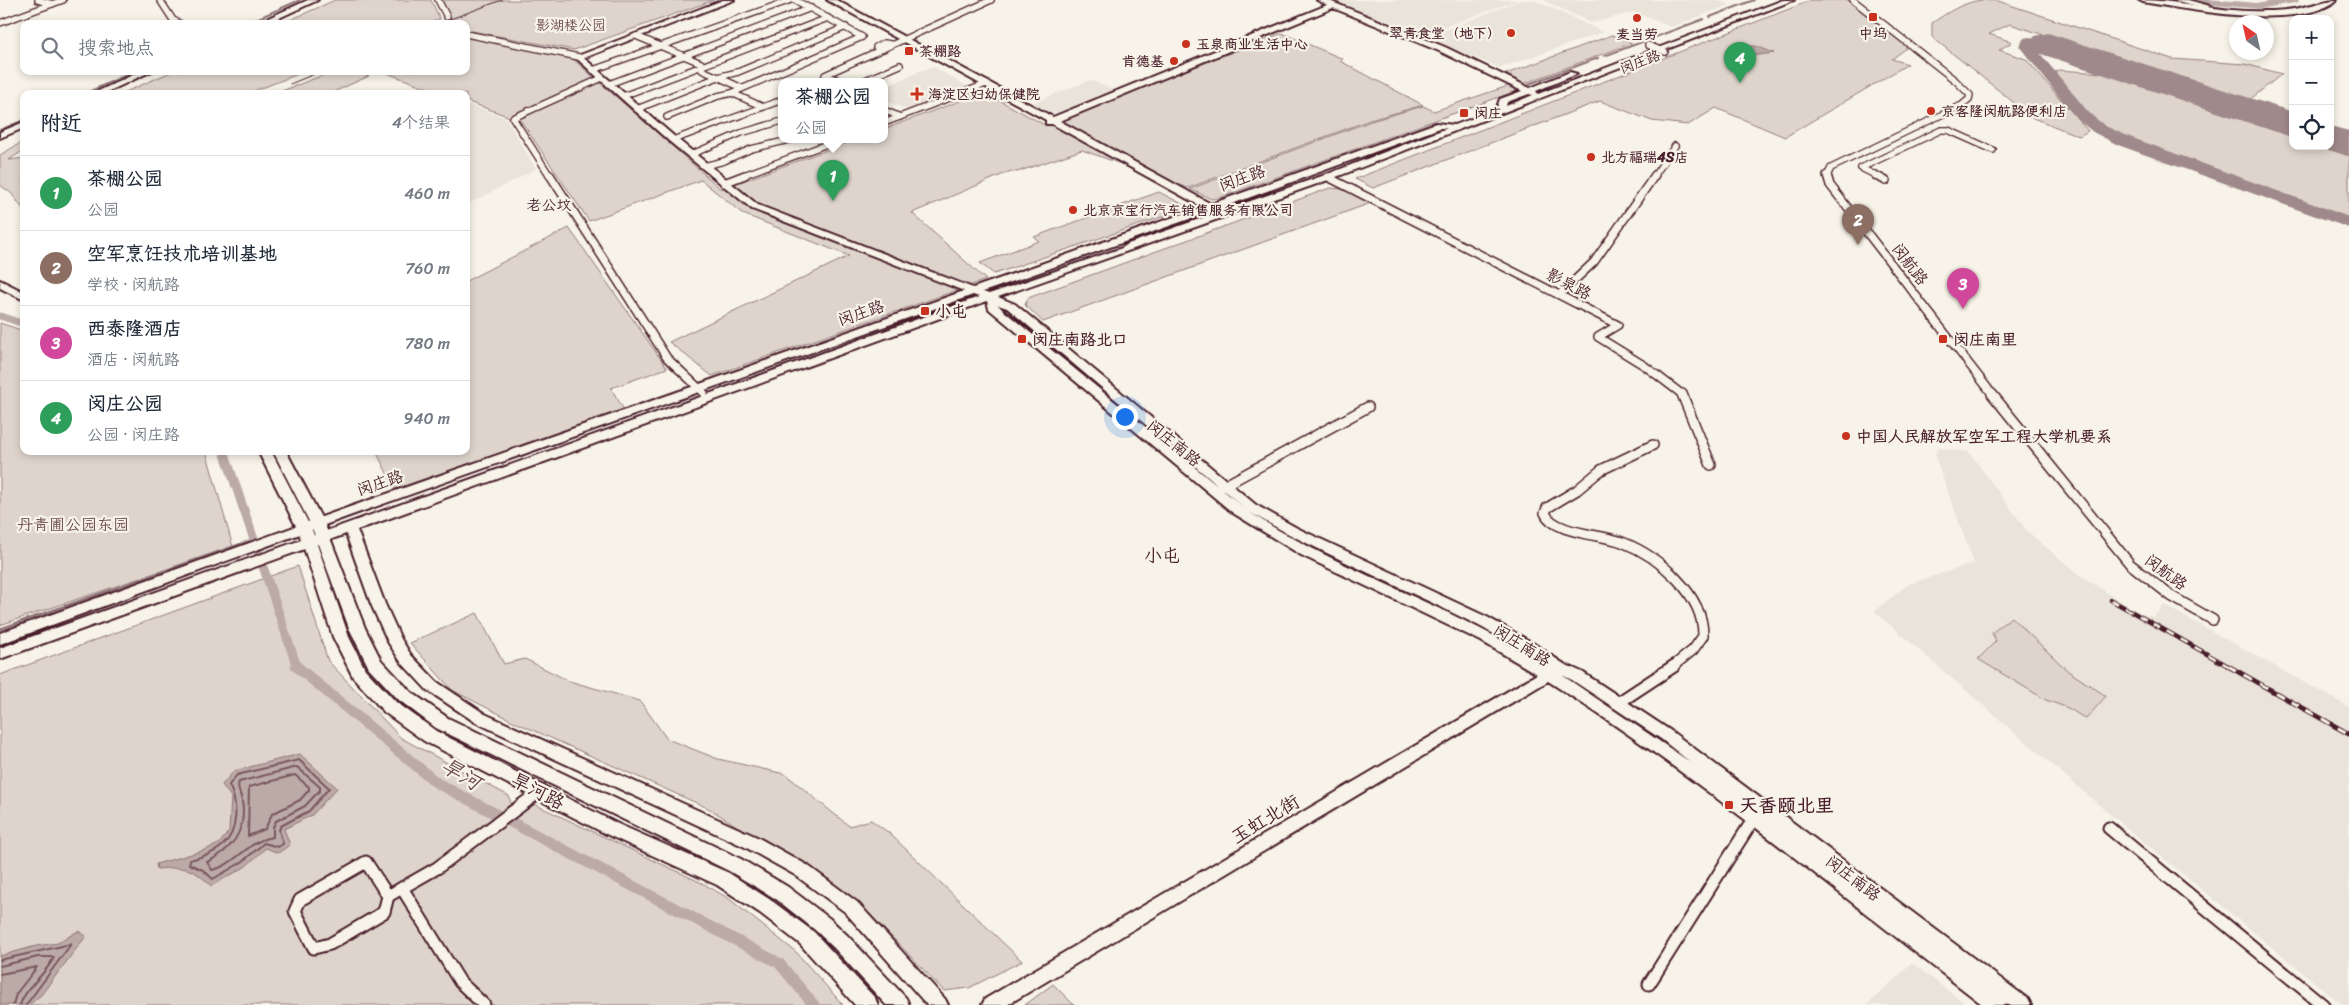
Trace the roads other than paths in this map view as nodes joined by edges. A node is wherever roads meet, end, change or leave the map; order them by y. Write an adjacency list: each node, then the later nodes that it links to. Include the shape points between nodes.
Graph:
1 (38, 0): 23 (street)
2 (63, 0): 23 (street)
3 (160, 0): 32 (street)
4 (314, 0): 33 (street)
5 (438, 0): 29 (street)
6 (730, 0): 38 (street)
7 (790, 0): 40 (street)
8 (796, 0): 26 (street)
9 (823, 0): 39 (street)
10 (831, 0): 39 (street)
11 (991, 0): 39 (street)
12 (1321, 0): 24 (street)
13 (1767, 0): 41 (street, 闵庄路)
14 (1778, 0): 41 (street, 闵庄路)
15 (1790, 0): 41 (street, 闵庄路)
16 (1799, 0): 41 (street, 闵庄路)
17 (1853, 0): 101 (street, 闵航路, via 1970,95 1962,105 1831,168 1826,178 1830,185 2124,557 2171,596)
18 (2143, 0): 22 (main road, via 2267,13 2306,9)
19 (2160, 0): 25 (main road)
20 (2176, 0): 25 (street)
21 (2322, 0): 25 (main road, via 2299,7 2262,10)
22 (2333, 0)
23 (53, 4): 35 (street)
24 (1333, 5): 27 (street); 34 (street)
25 (2206, 6)
26 (810, 8): 31 (street); 42 (street)
27 (1346, 10): 28 (street); 55 (street, via 1442,49)
28 (1337, 14)
29 (448, 17)
30 (1328, 17): 34 (street)
31 (828, 18): 36 (street); 45 (street)
32 (173, 20)
33 (268, 20)
34 (1296, 22): 66 (street)
35 (0, 24)
36 (846, 27): 48 (street, via 738,72); 53 (street, via 862,38)
37 (470, 35): 43 (street)
38 (636, 36): 40 (street); 43 (street)
39 (897, 41): 49 (street, via 891,47 825,74); 52 (street)
40 (664, 46): 42 (street); 46 (street)
41 (1657, 49): 55 (street, 闵庄路); 68 (street, 闵庄路)
42 (685, 55): 45 (street); 51 (street)
43 (579, 57): 46 (street)
44 (900, 65): 50 (street)
45 (702, 66): 48 (street, via 702,70); 57 (street)
46 (593, 70): 51 (street)
47 (139, 75): 54 (street)
48 (718, 77): 53 (street); 60 (street)
49 (834, 78)
50 (870, 78)
51 (606, 81): 57 (street); 88 (street, via 513,118 667,358)
52 (983, 86): 63 (street); 66 (street)
53 (742, 88): 56 (street)
54 (105, 90)
55 (1532, 92): 68 (street, 闵庄路)
56 (732, 93): 59 (street); 62 (street)
57 (622, 96): 60 (street)
58 (778, 101): 59 (street)
59 (763, 107): 70 (street)
60 (637, 109): 70 (street)
61 (888, 112): 63 (street)
62 (667, 117)
63 (900, 117): 64 (street)
64 (888, 121)
65 (778, 122): 75 (street)
66 (1050, 122): 80 (street, via 1194,206)
67 (20, 127): 69 (street)
68 (1452, 128): 77 (street, 闵庄路, via 1399,150 1395,157); 80 (street, 闵庄路, via 1438,125)
69 (0, 135)
70 (673, 140): 75 (street)
71 (778, 143): 76 (street)
72 (830, 143): 79 (street)
73 (1675, 146): 84 (street, via 1594,262)
74 (1993, 150): 78 (street, via 1948,130 1941,130 1861,168)
75 (690, 154): 76 (street)
76 (704, 166): 79 (street)
77 (1330, 179): 80 (street, 闵庄路); 81 (street, 闵庄路); 84 (street, 影泉路)
78 (1886, 181)
79 (724, 183): 86 (street, via 755,207 772,215)
80 (1216, 212): 81 (street, 闵庄路, via 1130,246); 86 (street, 闵庄路)
81 (1130, 250): 86 (street, 闵庄路)
82 (0, 283): 85 (main road)
83 (0, 294): 87 (main road)
84 (1560, 294): 95 (street, 影泉路, via 1618,326 1598,337 1645,366 1683,395)
85 (20, 295)
86 (988, 298): 88 (street, 闵庄路, via 961,302); 96 (street, 闵庄南路, via 1000,313); 97 (street, 闵庄路)
87 (20, 304)
88 (702, 391): 93 (street, 闵庄路); 94 (street, 闵庄路)
89 (1368, 406): 96 (street)
90 (1653, 444): 107 (street, via 1601,470 1545,513 1547,518 1563,528 1610,538 1635,549 1680,582 1698,610 1702,640 1690,653)
91 (266, 455): 98 (main road, 旱河路)
92 (281, 455): 98 (main road, 旱河路)
93 (513, 462): 94 (street); 98 (street, 闵庄路)
94 (487, 463): 98 (street, 闵庄路)
95 (1711, 464)
96 (1219, 489): 106 (street, 闵庄南路, via 1276,537)
97 (351, 531): 98 (street); 119 (street, via 400,650 438,692 480,718 751,842 801,870 851,907)
98 (315, 537): 99 (street, 闵庄路); 108 (main road, 旱河路, via 341,637 359,673 390,707 430,736); 113 (main road, 旱河路, via 374,664 405,696 442,723 735,865 782,893)
99 (285, 548): 100 (street); 100 (street)
100 (249, 561): 102 (street); 103 (street); 104 (street); 105 (street)
101 (2213, 620)
102 (0, 639)
103 (0, 646)
104 (0, 654)
105 (0, 661)
106 (1554, 671): 107 (street, 闵庄南路, via 1577,676); 109 (street, 闵庄南路); 120 (street, 玉虹北街)
107 (1618, 703): 109 (street, 闵庄南路, via 1666,735)
108 (533, 796): 111 (street, via 437,868); 114 (main road, 旱河路, via 723,879 766,907)
109 (1757, 813): 115 (street); 121 (street, 闵庄南路); 122 (street, 闵庄南路)
110 (2109, 828): 123 (street)
111 (402, 888): 112 (street); 116 (street, via 460,982)
112 (388, 896): 112 (street, via 366,862 300,900 295,911 314,948 330,944 384,912)
113 (841, 942): 114 (street); 118 (main road, 旱河路)
114 (825, 956): 117 (main road, 旱河路)
115 (1649, 984)
116 (484, 1005)
117 (868, 1005)
118 (899, 1005)
119 (939, 1005)
120 (991, 1005)
121 (1997, 1005)
122 (2022, 1005)
123 (2323, 1005)

